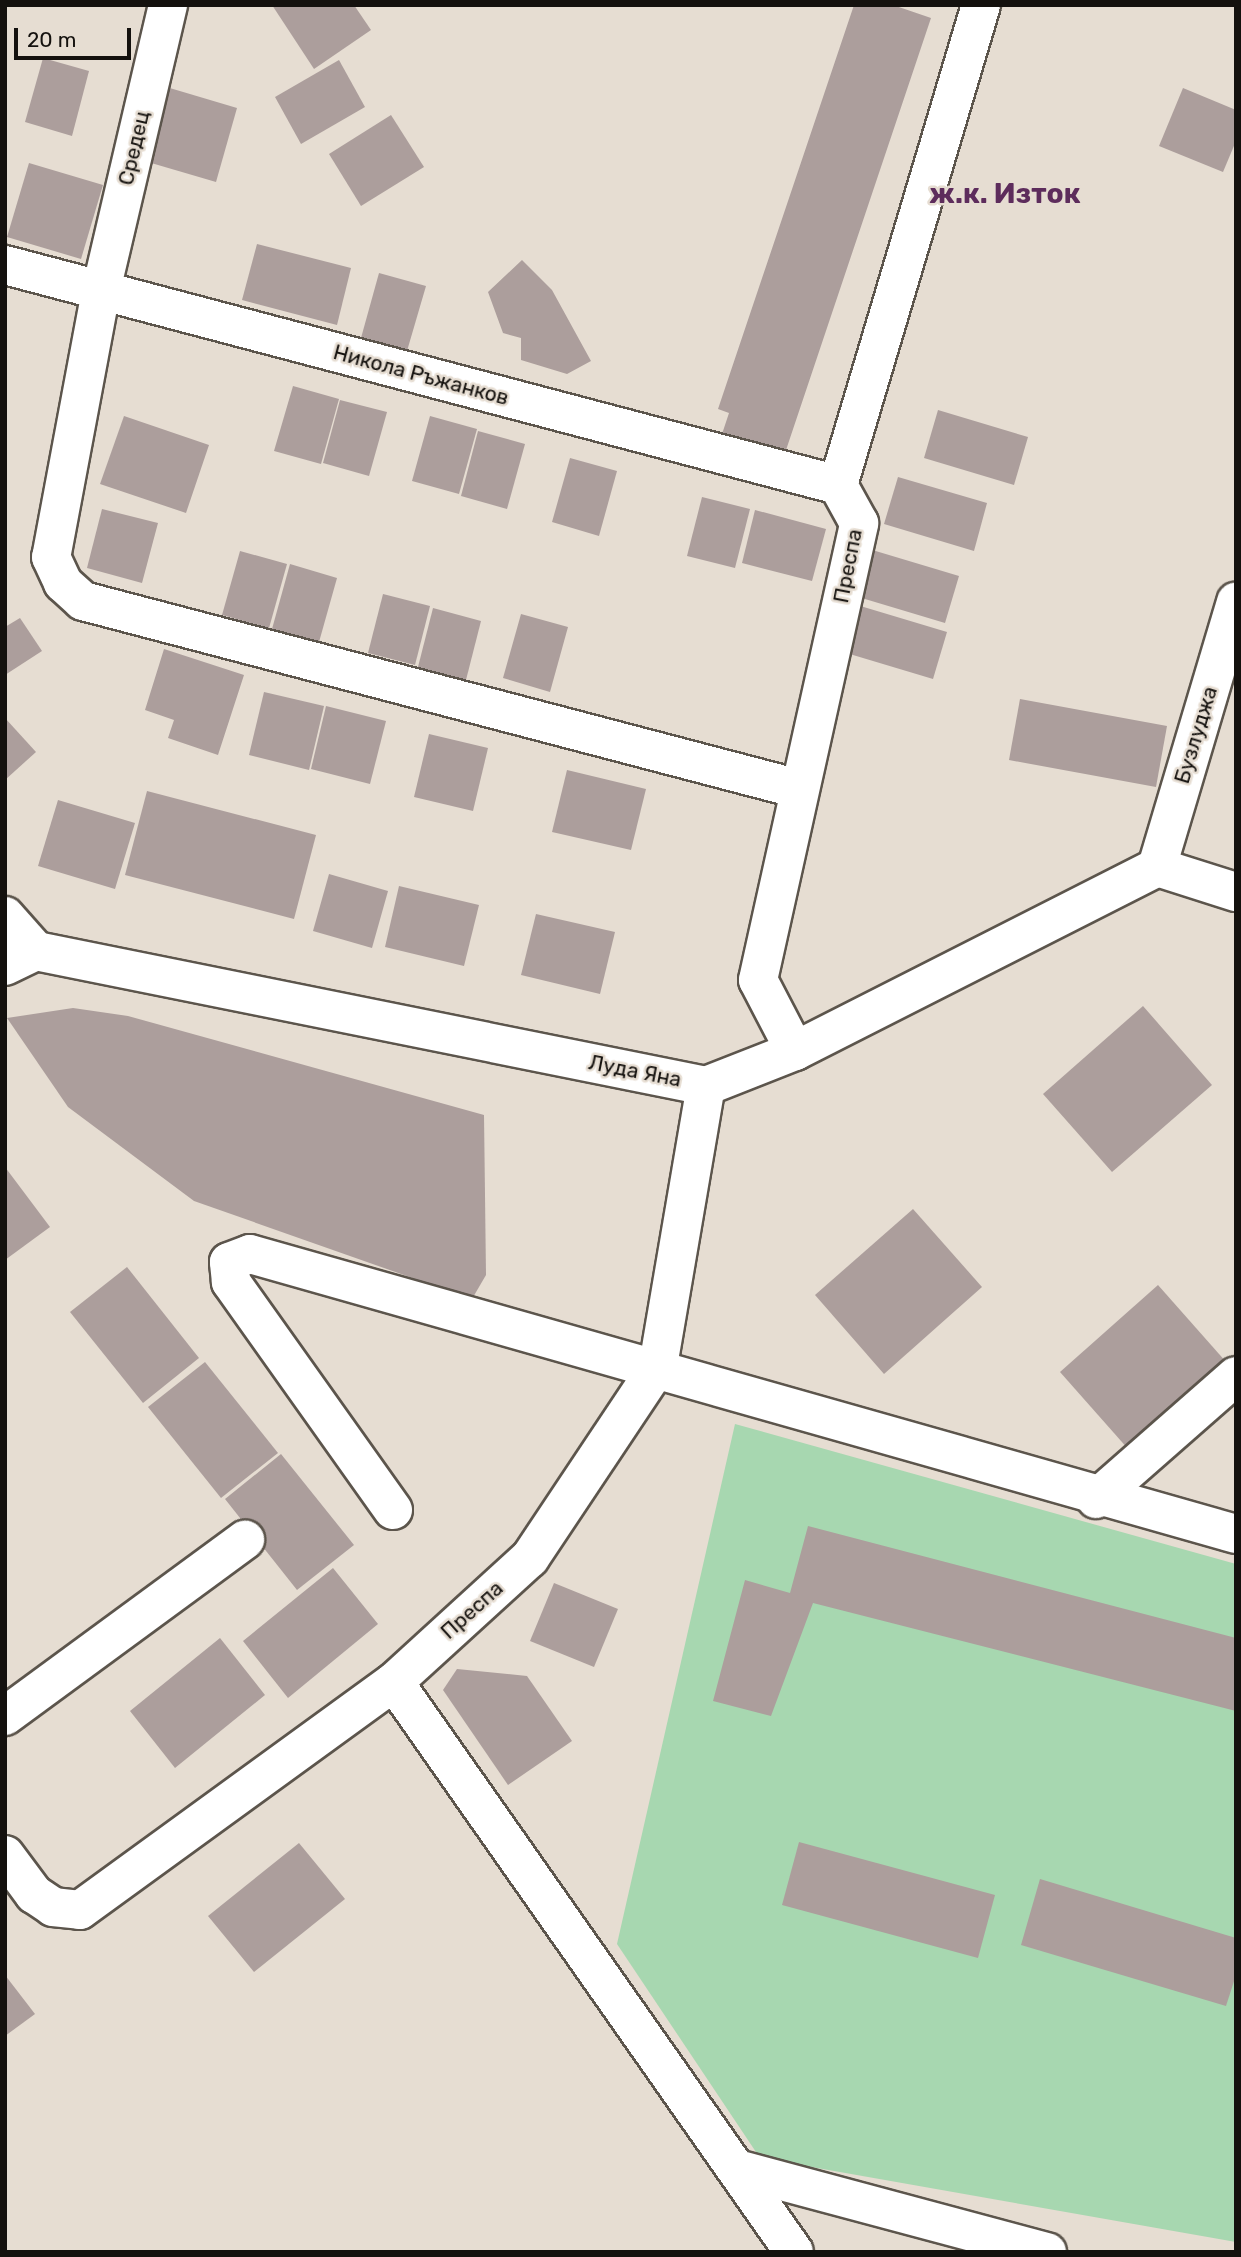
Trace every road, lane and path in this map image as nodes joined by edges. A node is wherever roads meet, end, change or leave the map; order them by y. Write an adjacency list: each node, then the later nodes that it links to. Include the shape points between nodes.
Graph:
1 (168, 5): 4 (street, Средец)
2 (981, 5): 5 (street)
3 (5, 265): 4 (street, Никола Ръжанков)
4 (101, 291): 5 (street, Никола Ръжанков); 7 (street, Средец, via 51,557 62,583 83,601)
5 (838, 485): 7 (street, Преспа, via 859,523)
6 (1236, 603): 8 (street, Бузлуджа)
7 (799, 789): 12 (street, Преспа, via 758,980)
8 (1157, 867): 9 (street); 12 (street, Луда Яна)
9 (1236, 892)
10 (5, 916): 11 (street, Луда Яна)
11 (21, 958): 13 (street, Луда Яна)
12 (795, 1051): 13 (street, Луда Яна)
13 (706, 1086): 14 (street, Преспа)
14 (658, 1366): 16 (street); 17 (street, via 250,1254 229,1262 231,1282); 20 (street, Преспа, via 530,1558)
15 (1236, 1376): 16 (street)
16 (1096, 1499): 18 (street)
17 (393, 1510)
18 (1236, 1534)
19 (245, 1540): 21 (street)
20 (394, 1682): 22 (street, Преспа, via 80,1910 53,1907 34,1894); 23 (street)
21 (5, 1716)
22 (5, 1855)
23 (737, 2169): 24 (street); 25 (street)
24 (1045, 2251)
25 (794, 2252)

